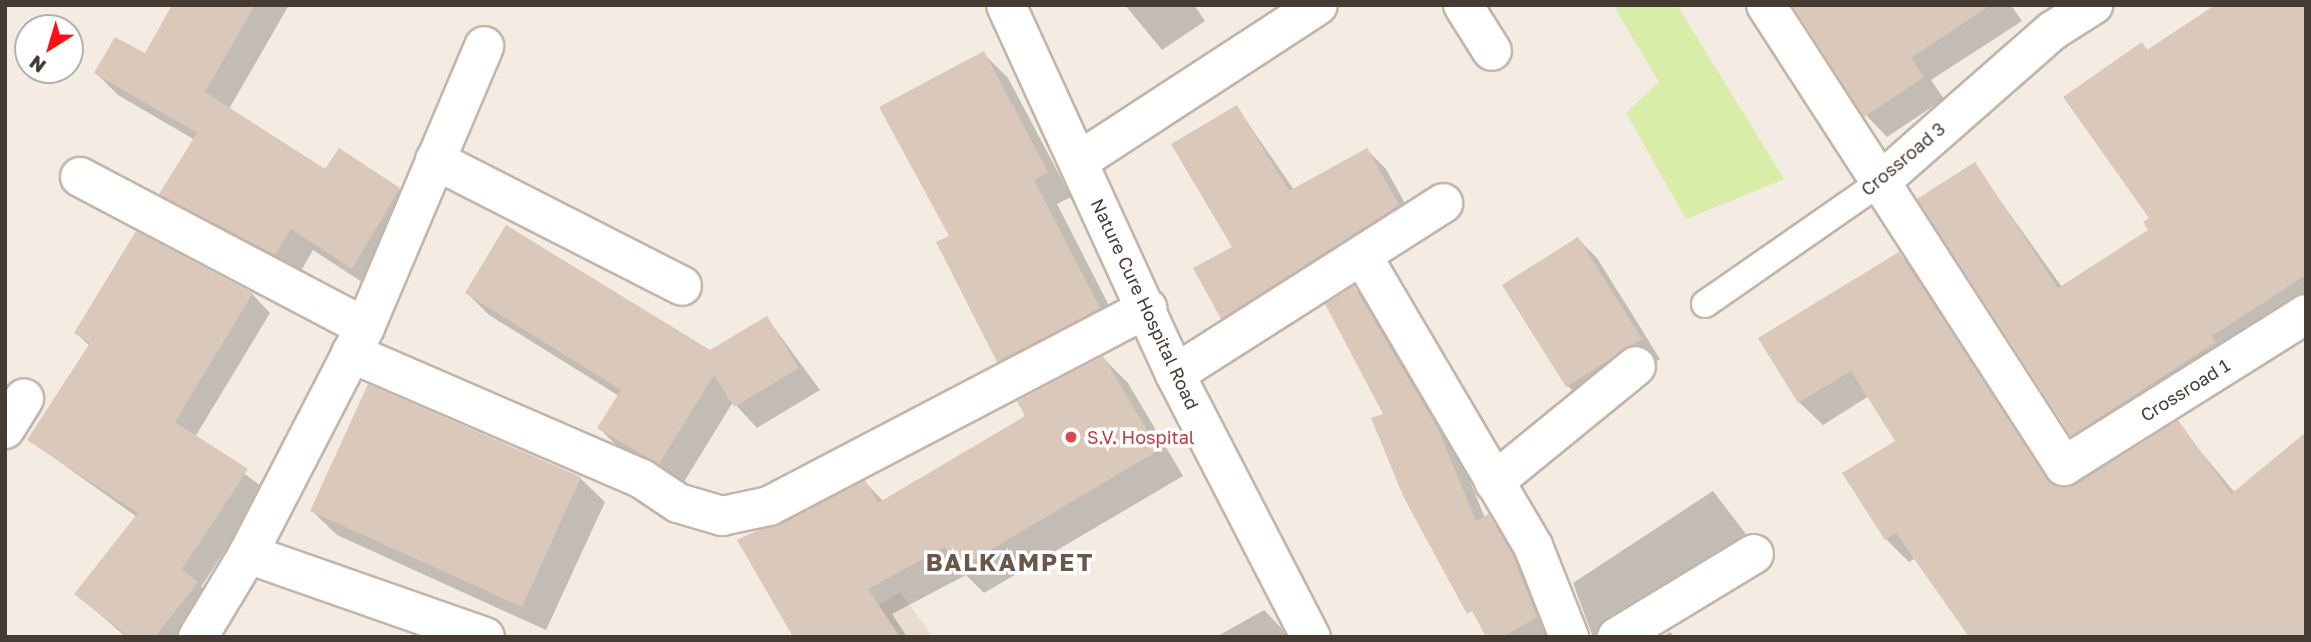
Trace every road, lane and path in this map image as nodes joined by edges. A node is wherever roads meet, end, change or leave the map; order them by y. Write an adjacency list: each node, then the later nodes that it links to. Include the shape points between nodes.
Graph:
1 (1006, 5): 9 (street, Nature Cure Hospital Road)
2 (1318, 5): 9 (street)
3 (1463, 5): 7 (street)
4 (1766, 5): 11 (street)
5 (2093, 5): 11 (street, Crossroad 3, via 2052,31)
6 (485, 46): 8 (street)
7 (1492, 51)
8 (435, 160): 14 (street); 18 (street)
9 (1079, 161): 16 (street, Nature Cure Hospital Road)
10 (80, 177): 18 (street)
11 (1879, 183): 15 (lane, Crossroad 3); 17 (street, Crossroad 1, via 2064,466)
12 (1443, 203): 13 (street)
13 (1364, 259): 20 (street); 21 (street)
14 (682, 286)
15 (1705, 304)
16 (1147, 308): 18 (street, via 769,506 722,516 678,503 642,480); 20 (street, Nature Cure Hospital Road)
17 (2306, 314)
18 (358, 340): 22 (street)
19 (1636, 366): 21 (street)
20 (1175, 374): 26 (street, Nature Cure Hospital Road)
21 (1494, 482): 27 (street, via 1533,546)
22 (248, 554): 24 (street); 25 (street)
23 (1754, 554): 28 (street)
24 (198, 637)
25 (485, 637)
26 (1311, 637)
27 (1569, 637)
28 (1617, 637)

